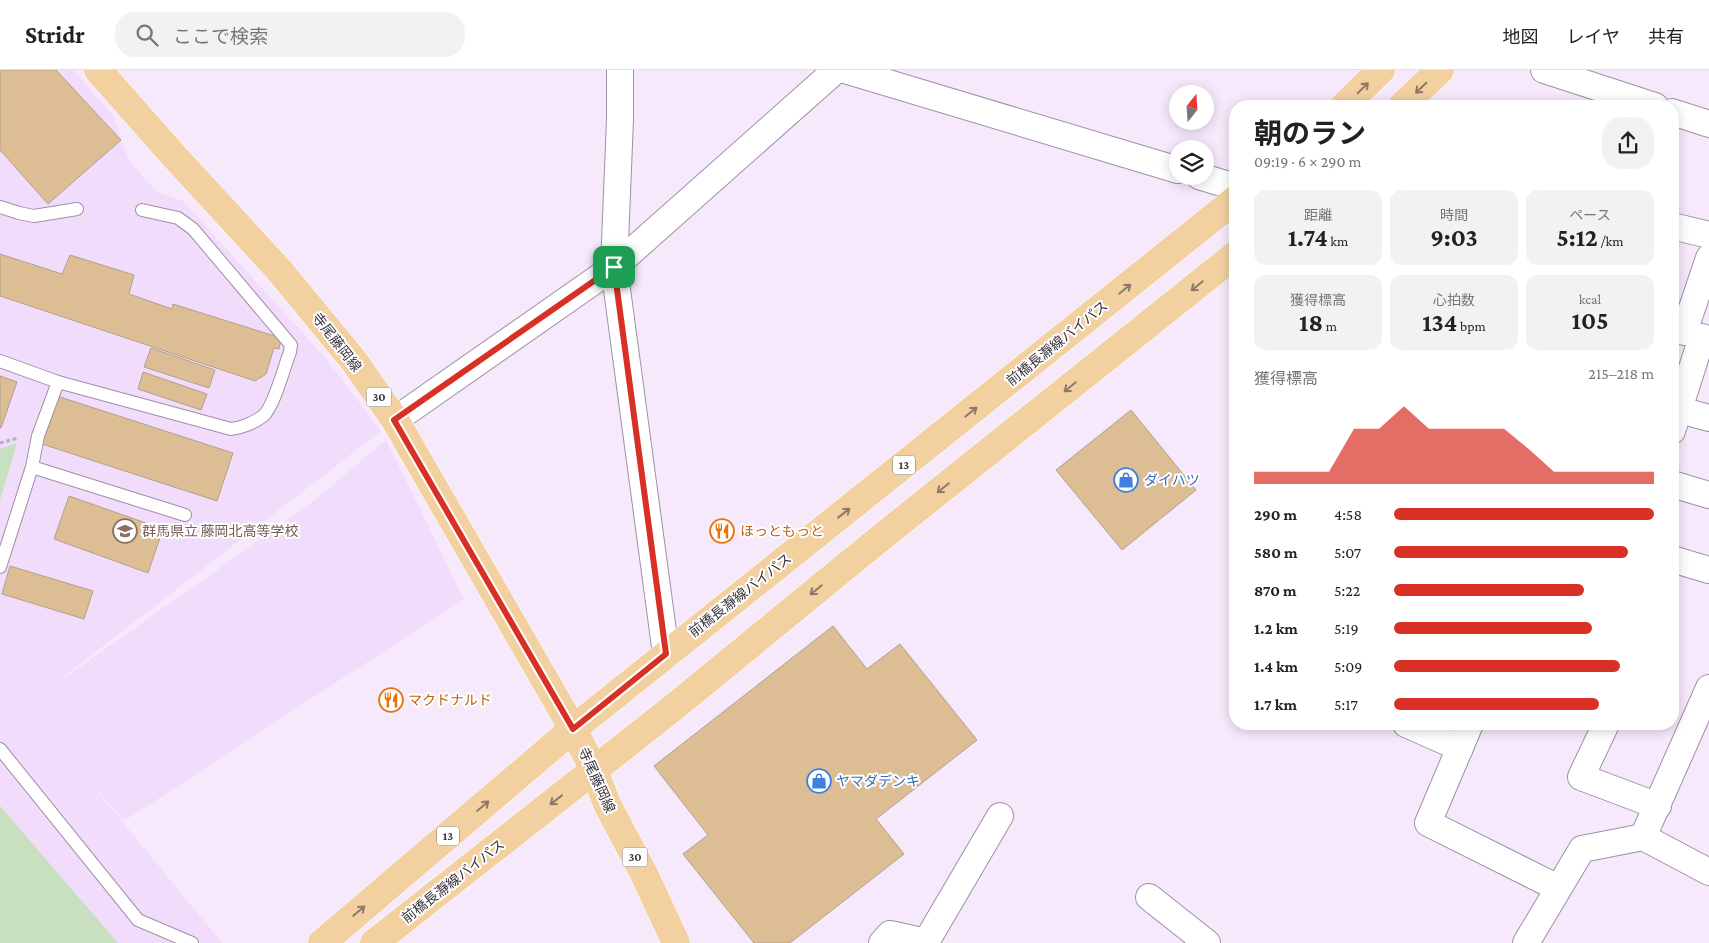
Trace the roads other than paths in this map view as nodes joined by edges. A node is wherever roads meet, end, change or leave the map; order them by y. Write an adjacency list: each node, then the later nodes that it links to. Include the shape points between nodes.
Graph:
1 (98, 70): 31 (main road, 寺尾藤岡線 / 30, via 279,270 354,361)
2 (620, 70): 24 (street)
3 (836, 70): 24 (street)
4 (845, 70): 13 (street)
5 (1381, 70): 8 (main road, one-way to 5)
6 (1440, 70): 9 (main road, one-way to 9)
7 (1544, 70): 10 (street)
8 (1350, 100)
9 (1408, 100)
10 (1636, 100)
11 (1679, 114): 12 (street)
12 (1709, 124)
13 (1169, 167)
14 (1214, 181): 15 (street)
15 (1229, 185)
16 (1229, 205): 39 (main road, 前橋長瀞線バイパス / 13, one-way to 16)
17 (0, 207): 18 (lane, via 34,216)
18 (77, 209)
19 (142, 210): 27 (lane, via 178,218 193,229 291,345 272,401 263,416 231,429)
20 (1679, 228): 21 (street)
21 (1709, 235)
22 (1709, 258): 25 (street)
23 (1229, 260): 47 (main road, 前橋長瀞線バイパス, one-way to 47)
24 (614, 267): 31 (street); 39 (street)
25 (1692, 334): 28 (street)
26 (0, 361): 27 (lane)
27 (58, 382): 32 (lane, via 38,436)
28 (1679, 397)
29 (1679, 416): 30 (street)
30 (1709, 418)
31 (394, 420): 41 (main road, 寺尾藤岡線 / 30)
32 (32, 467): 35 (lane); 37 (lane)
33 (1679, 486): 34 (street)
34 (1709, 495)
35 (185, 515)
36 (1679, 561): 38 (street)
37 (0, 567)
38 (1709, 570)
39 (666, 654): 41 (main road, 前橋長瀞線バイパス / 13)
40 (1709, 688): 48 (street)
41 (573, 729): 47 (main road, 寺尾藤岡線 / 30); 55 (main road, 前橋長瀞線バイパス / 13, one-way to 41)
42 (1420, 730): 45 (street)
43 (1468, 730): 45 (street)
44 (1603, 730): 48 (street, via 1581,777)
45 (1460, 748): 52 (street, via 1428,823)
46 (0, 749): 54 (lane, via 138,920)
47 (594, 770): 56 (main road, 前橋長瀞線バイパス, one-way to 56); 57 (main road, 寺尾藤岡線 / 30, via 607,804)
48 (1658, 806): 50 (street)
49 (1000, 816): 58 (street, via 926,942 890,934)
50 (1643, 837): 51 (street); 52 (street, via 1582,849)
51 (1709, 872)
52 (1558, 888): 60 (street)
53 (1149, 897): 59 (street)
54 (192, 943)
55 (322, 943)
56 (374, 943)
57 (676, 943)
58 (882, 943)
59 (1208, 943)
60 (1526, 943)

